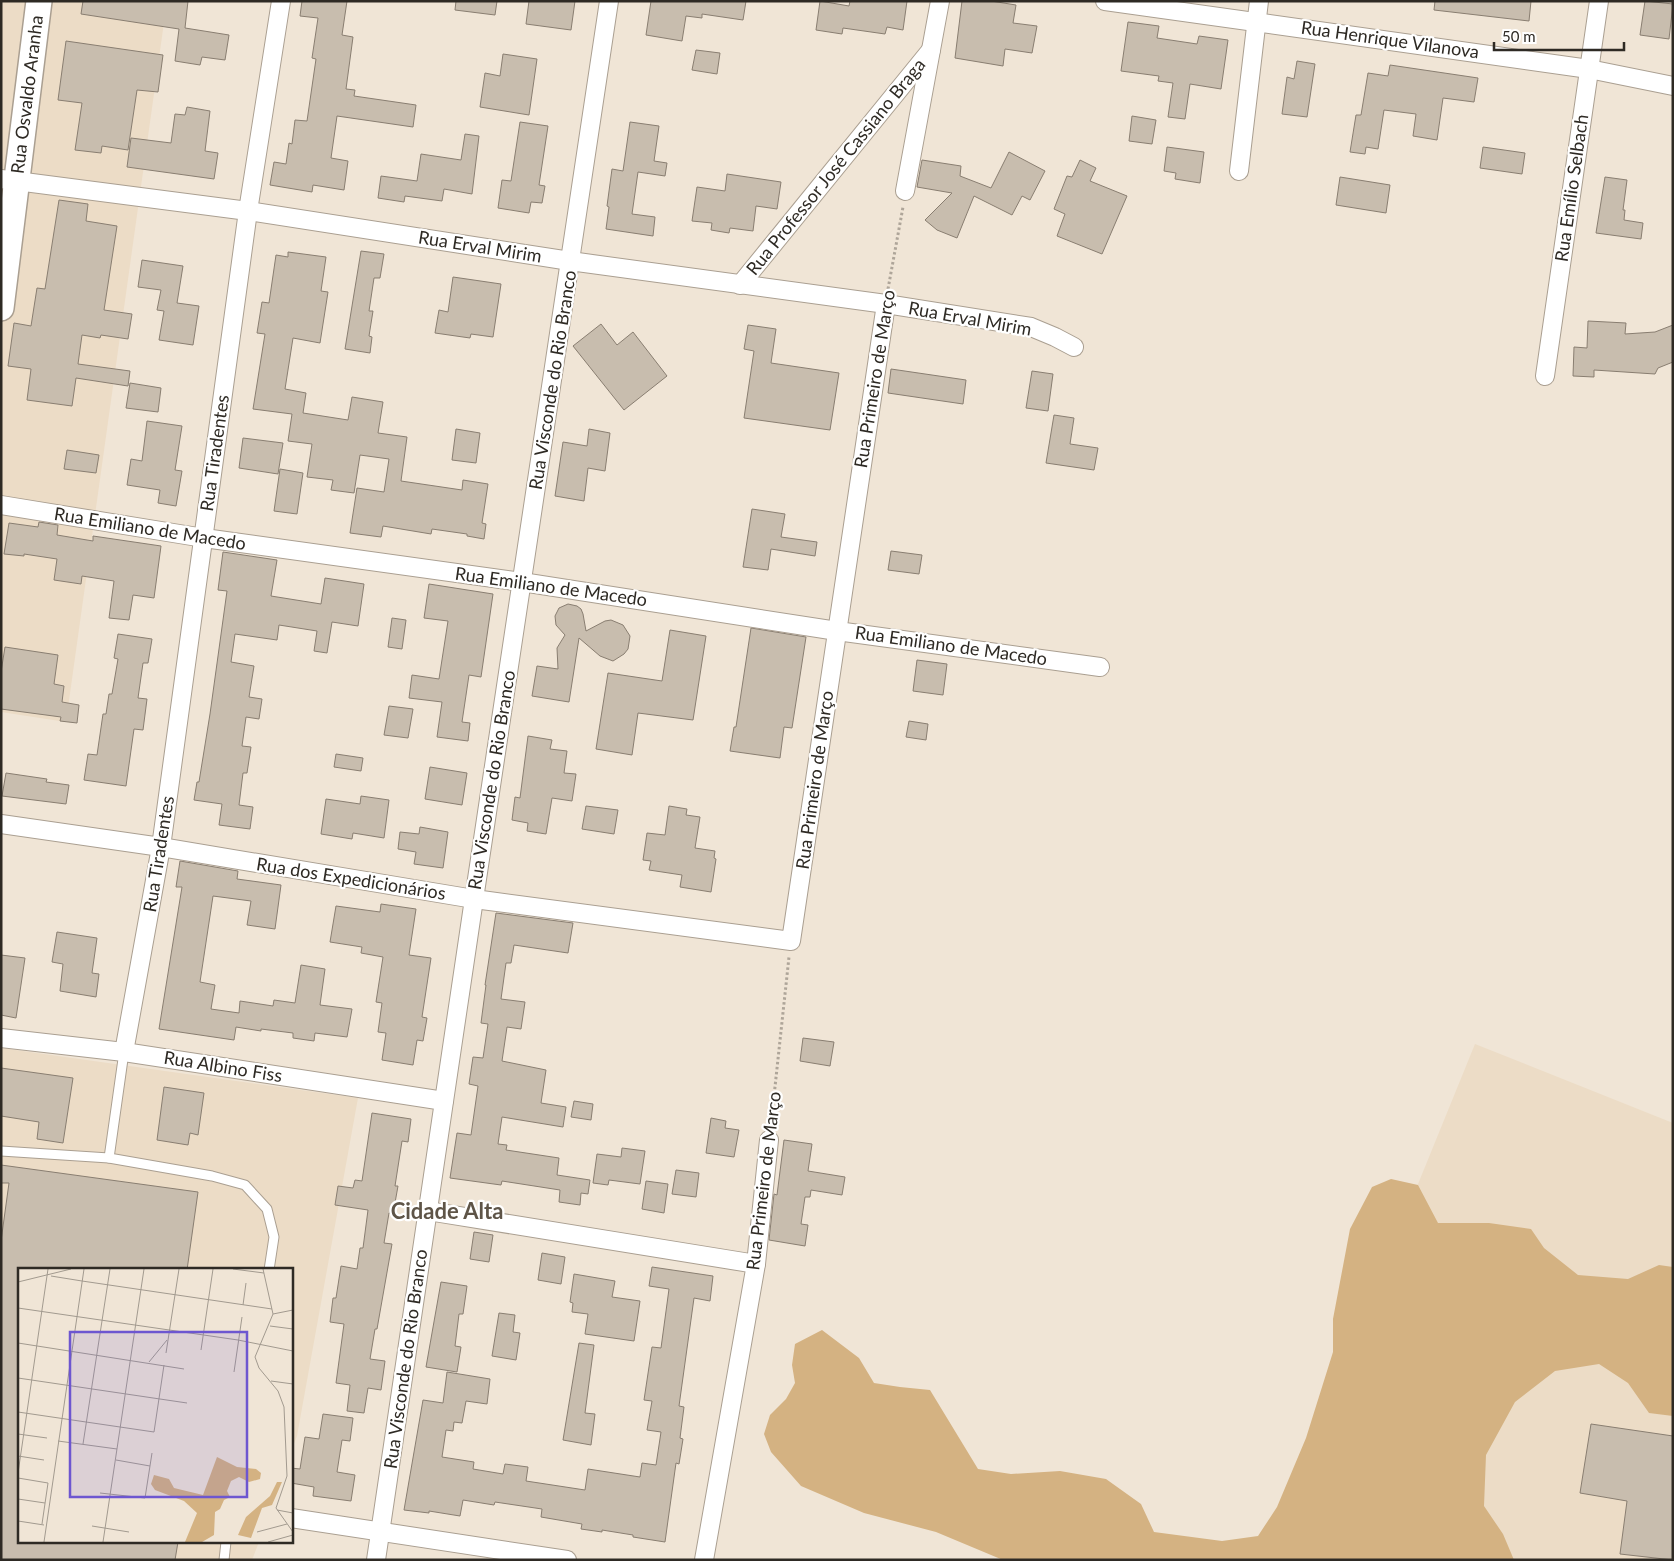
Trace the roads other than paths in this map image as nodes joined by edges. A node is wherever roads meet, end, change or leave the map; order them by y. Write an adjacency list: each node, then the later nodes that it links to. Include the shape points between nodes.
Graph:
1 (39, 1): 13 (main road, Rua Osvaldo Aranha)
2 (281, 1): 15 (street, Rua Tiradentes)
3 (609, 1): 16 (street, Rua Visconde do Rio Branco)
4 (940, 1): 9 (street)
5 (1105, 1): 8 (street, Rua Henrique Vilanova)
6 (1260, 1): 8 (street)
7 (1599, 1): 10 (street, Rua Emílio Selbach)
8 (1256, 22): 10 (street, Rua Henrique Vilanova); 12 (street)
9 (931, 50): 14 (street); 17 (street, Rua Professor José Cassiano Braga)
10 (1590, 68): 11 (street, Rua Henrique Vilanova); 21 (street, Rua Emílio Selbach)
11 (1673, 86)
12 (1239, 171)
13 (9, 180): 15 (street, Rua Erval Mirim); 19 (main road, Rua Osvaldo Aranha)
14 (905, 191)
15 (248, 211): 16 (street, Rua Erval Mirim); 23 (street, Rua Tiradentes)
16 (570, 261): 17 (street, Rua Erval Mirim); 24 (street, Rua Visconde do Rio Branco)
17 (740, 285): 18 (street, Rua Erval Mirim)
18 (886, 304): 20 (street, Rua Erval Mirim, via 1031,327); 25 (street, Rua Primeiro de Março)
19 (1, 308)
20 (1074, 347)
21 (1545, 376)
22 (1, 505): 23 (street, Rua Emiliano de Macedo)
23 (204, 538): 24 (street, Rua Emiliano de Macedo); 28 (street, Rua Tiradentes)
24 (522, 582): 25 (street, Rua Emiliano de Macedo); 29 (street, Rua Visconde do Rio Branco)
25 (837, 630): 26 (street, Rua Emiliano de Macedo); 30 (street, Rua Primeiro de Março)
26 (1100, 667)
27 (1, 824): 28 (street, Rua dos Expedicionários)
28 (161, 847): 29 (street, Rua dos Expedicionários); 32 (street, Rua Tiradentes)
29 (474, 899): 30 (street, Rua dos Expedicionários); 33 (street, Rua Visconde do Rio Branco)
30 (791, 941)
31 (1, 1038): 32 (street, Rua Albino Fiss)
32 (124, 1052): 33 (street, Rua Albino Fiss); 36 (lane)
33 (444, 1102): 37 (street, Rua Visconde do Rio Branco)
34 (770, 1140): 38 (street, Rua Primeiro de Março)
35 (1, 1150): 36 (lane)
36 (109, 1158): 39 (lane, via 245,1185 267,1210 274,1237)
37 (428, 1211): 38 (street); 41 (street, Rua Visconde do Rio Branco)
38 (756, 1264): 46 (street, Rua Primeiro de Março)
39 (269, 1268)
40 (292, 1518): 41 (street)
41 (381, 1531): 44 (street, Rua Visconde do Rio Branco); 45 (street)
42 (226, 1544): 43 (lane)
43 (224, 1560)
44 (376, 1560)
45 (567, 1560)
46 (704, 1560)

